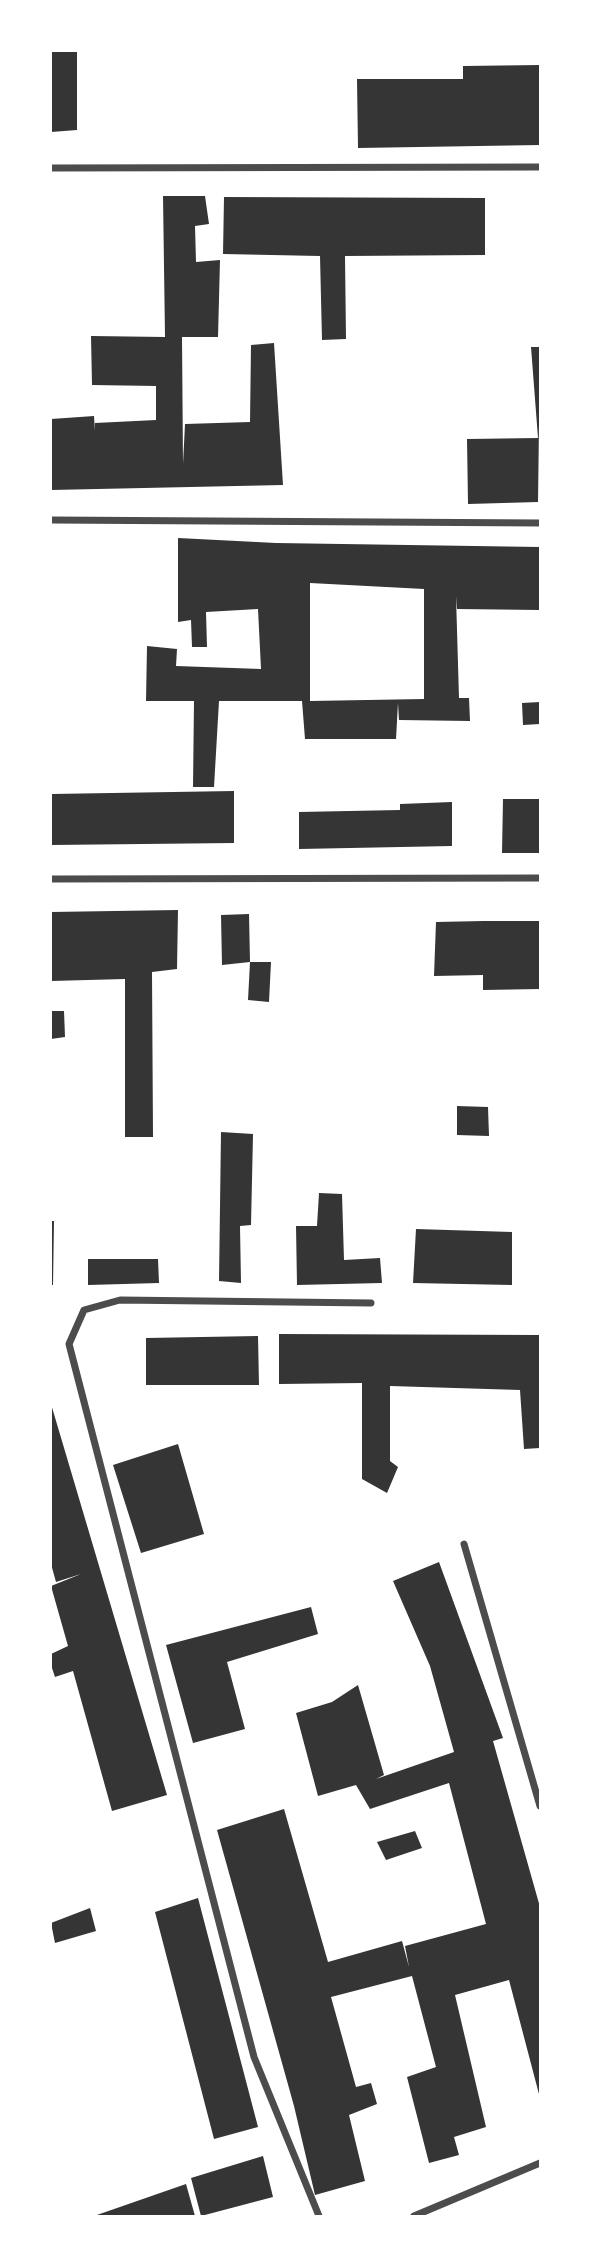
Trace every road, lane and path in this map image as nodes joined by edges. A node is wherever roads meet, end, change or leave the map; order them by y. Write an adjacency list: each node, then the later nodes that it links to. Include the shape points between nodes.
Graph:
1 (540, 167): 2 (street)
2 (51, 168)
3 (51, 520): 4 (street)
4 (540, 523)
5 (540, 878): 6 (street)
6 (51, 879)
7 (371, 1303): 11 (street, via 120,1300 84,1310 69,1344 254,2057)
8 (464, 1544): 9 (street)
9 (540, 1806)
10 (540, 2163): 12 (street)
11 (319, 2216)
12 (414, 2216)

